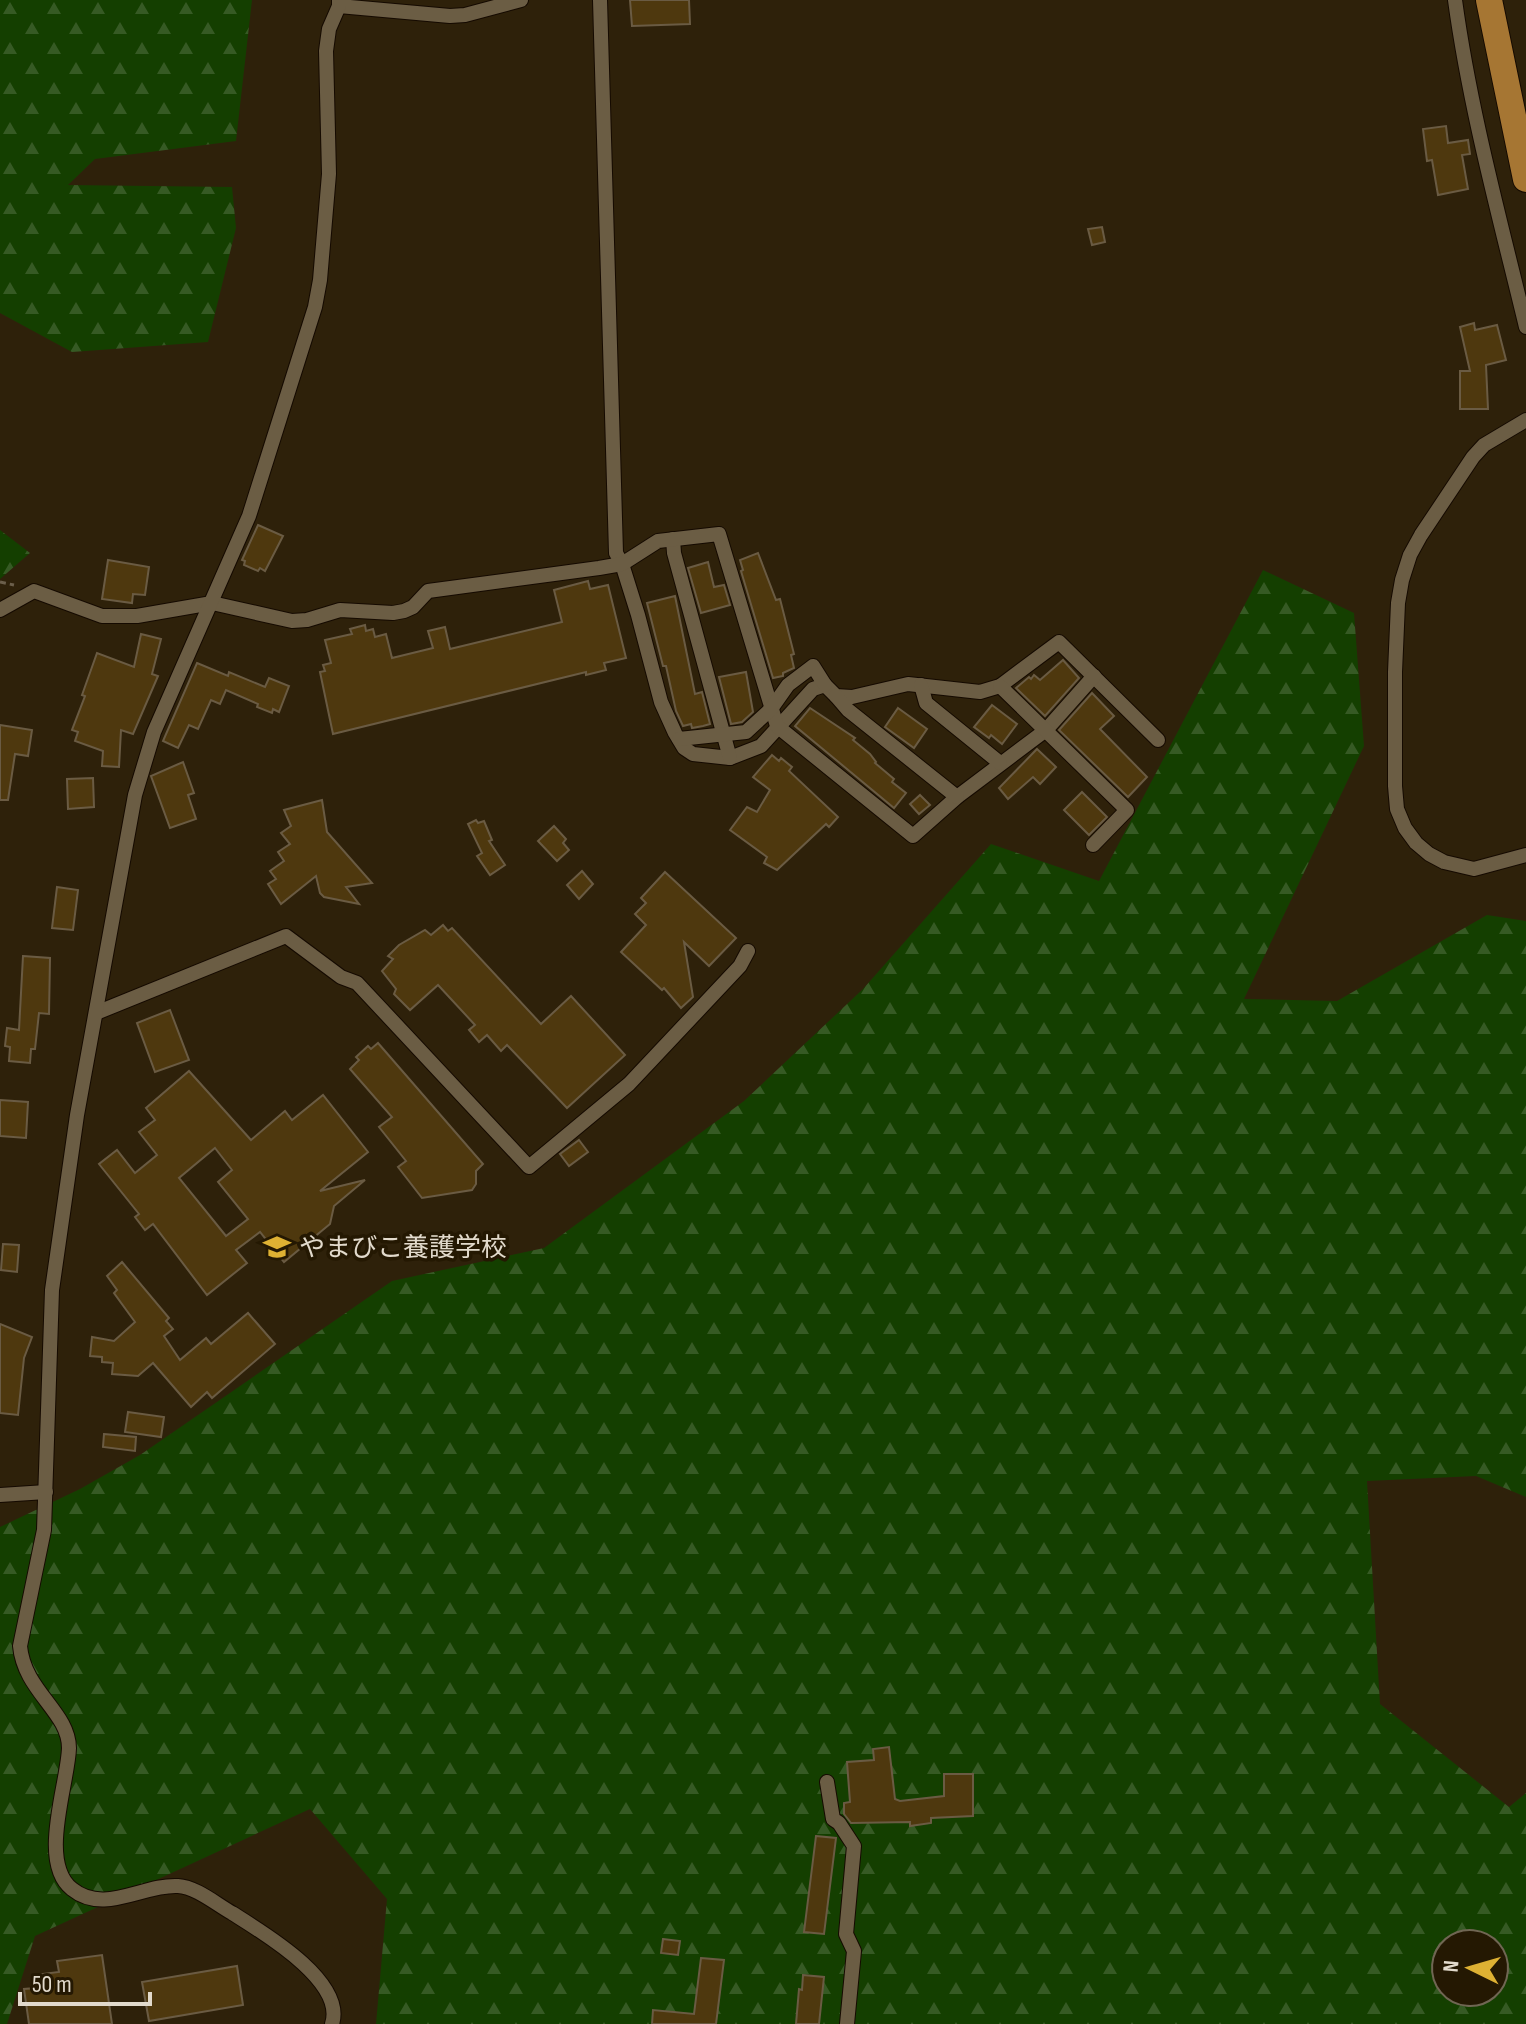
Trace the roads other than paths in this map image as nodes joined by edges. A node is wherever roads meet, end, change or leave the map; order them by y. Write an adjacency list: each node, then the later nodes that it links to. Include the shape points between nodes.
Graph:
1 (521, 0): 5 (street, via 450,16 372,11)
2 (600, 0): 10 (street, via 616,553)
3 (1455, 0): 7 (street)
4 (1489, 0): 6 (highway)
5 (339, 3): 11 (street, via 326,51 329,174 315,307 249,516)
6 (1526, 179)
7 (1526, 327)
8 (1526, 420): 28 (street, via 1473,457 1410,555 1398,603 1394,735 1397,809 1405,828 1429,854 1474,869)
9 (673, 539): 10 (street, via 658,541); 18 (street, via 719,534); 21 (street)
10 (622, 564): 11 (street, via 428,591 413,607 393,613 340,610 292,621); 22 (street, via 661,702)
11 (212, 603): 12 (street, via 137,616 102,616 34,591); 30 (street, via 143,763)
12 (0, 610)
13 (1094, 676): 16 (street, via 1059,642); 20 (street); 23 (street)
14 (825, 685): 17 (street); 18 (street, via 813,666 788,685); 19 (street, via 813,689)
15 (921, 685): 16 (street, via 980,692); 17 (street); 25 (street, via 926,703)
16 (1000, 686): 20 (street)
17 (836, 696): 26 (street)
18 (771, 709): 19 (street); 21 (street, via 746,732)
19 (777, 726): 24 (street, via 761,746); 26 (street, via 913,836)
20 (1046, 730): 25 (street); 27 (street, via 1127,810)
21 (725, 736): 22 (street); 24 (street)
22 (679, 739): 24 (street, via 693,754)
23 (1158, 740)
24 (730, 758)
25 (1000, 763): 26 (street)
26 (957, 797)
27 (1093, 845)
28 (1526, 855)
29 (748, 951): 30 (street, via 740,966 629,1084 529,1167 357,983 286,936)
30 (96, 1013): 31 (street, via 52,1290)
31 (46, 1492): 32 (street); 34 (street, via 44,1530 20,1646 26,1674 67,1733 57,1820 63,1877 70,1888 105,1900 187,1887 300,1958 333,2006)
32 (0, 1495)
33 (827, 1782): 35 (street, via 833,1819 854,1846 846,1934 854,1951)
34 (332, 2024)
35 (847, 2024)

